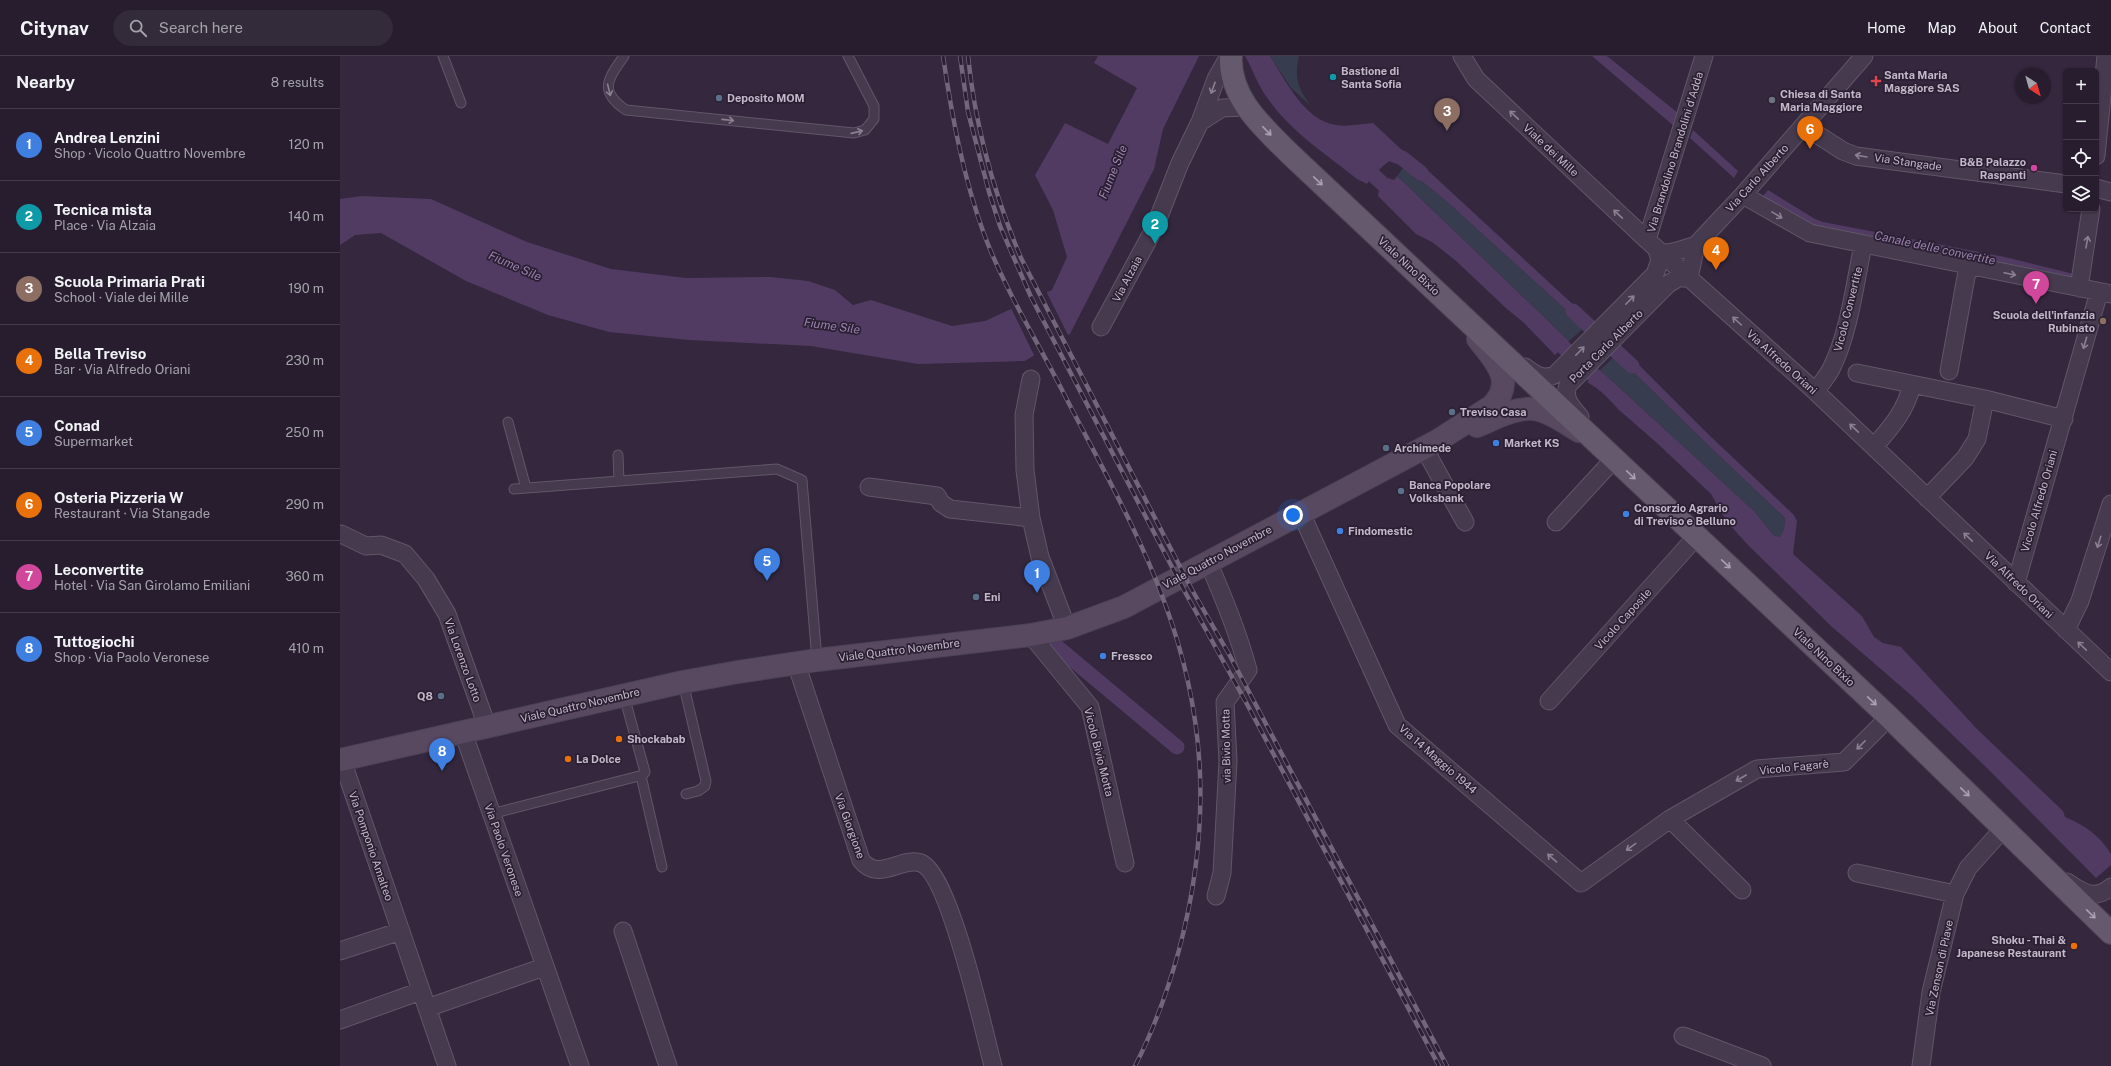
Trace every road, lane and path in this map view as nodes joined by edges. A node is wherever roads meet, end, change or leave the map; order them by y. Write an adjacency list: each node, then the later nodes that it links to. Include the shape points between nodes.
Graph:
1 (444, 56): 9 (lane)
2 (624, 56): 3 (lane, one-way to 3, via 608,83 608,92 614,102 626,110 854,134 865,130 874,119 874,106)
3 (848, 56)
4 (1230, 56): 10 (main road, Viale Nino Bixio, via 1233,81); 11 (street, Via Alzaia, one-way to 11, via 1216,79)
5 (1462, 56): 21 (street, Viale dei Mille, one-way to 5, via 1476,79)
6 (1704, 56): 21 (street, Via Brandolino Brandolini d'Adda)
7 (1864, 56): 12 (street, Via Carlo Alberto)
8 (2106, 56): 13 (street)
9 (461, 103)
10 (1247, 107): 11 (street, via 1222,108); 26 (main road, Viale Nino Bixio, one-way to 26, via 1290,154)
11 (1200, 122): 27 (street, Via Alzaia, via 1180,162 1154,229)
12 (1804, 126): 14 (street, Via Stangade, one-way to 12, via 1856,156 1843,151); 17 (street, Via Carlo Alberto)
13 (2098, 140)
14 (2063, 184)
15 (2099, 189): 16 (street)
16 (2111, 192)
17 (1743, 195): 19 (street, Via Carlo Alberto); 20 (street, one-way to 20, via 1810,233)
18 (2091, 212): 24 (street, one-way to 18)
19 (1696, 244): 21 (street, Via Carlo Alberto, via 1677,251); 23 (street)
20 (1863, 244): 22 (street); 35 (street, Vicolo Convertite, via 1854,292 1839,347 1831,369)
21 (1655, 248): 23 (street); 28 (street, Porta Carlo Alberto, one-way to 21, via 1655,274 1660,260)
22 (1968, 266): 24 (street, one-way to 24); 30 (street)
23 (1689, 278): 28 (street, Porta Carlo Alberto, via 1678,278 1668,284); 35 (street, Via Alfredo Oriani, one-way to 23)
24 (2080, 282): 25 (street)
25 (2105, 293): 37 (street, Vicolo Alfredo Oriani, one-way to 37)
26 (1457, 312): 29 (main road, Viale Nino Bixio); 39 (main road, Viale Quattro Novembre, via 1500,368 1503,384 1500,398 1492,406)
27 (1101, 327)
28 (1608, 333): 33 (street, Porta Carlo Alberto)
29 (1490, 343): 33 (street, Porta Carlo Alberto, via 1534,374 1543,378); 41 (main road, Viale Nino Bixio)
30 (1949, 371)
31 (1857, 372): 34 (street)
32 (1031, 379): 50 (street, via 1024,415 1025,470)
33 (1562, 379): 41 (street, Porta Carlo Alberto, via 1567,399)
34 (1912, 385): 36 (street); 40 (street, via 1898,420)
35 (1816, 392): 40 (street, Via Alfredo Oriani, one-way to 35)
36 (1985, 399): 37 (street); 47 (street, via 1977,439 1965,458)
37 (2064, 419): 56 (street, Vicolo Alfredo Oriani)
38 (508, 422): 45 (lane)
39 (1431, 444): 41 (main road, Viale Quattro Novembre, via 1509,413 1534,409 1545,412); 49 (main road, Viale Quattro Novembre); 51 (street)
40 (1874, 447): 47 (street, Via Alfredo Oriani)
41 (1604, 449): 52 (street); 54 (main road, Viale Nino Bixio, one-way to 54)
42 (618, 455): 43 (lane)
43 (619, 481): 45 (lane); 60 (lane, via 777,469 802,480)
44 (869, 487): 50 (street, via 937,496 941,504 950,509)
45 (526, 488): 46 (lane)
46 (514, 489)
47 (1927, 498): 56 (street, Via Alfredo Oriani, one-way to 47)
48 (2111, 504): 58 (street, one-way to 58, via 2080,601)
49 (1301, 513): 55 (main road, Viale Quattro Novembre); 79 (street, Via 14 Maggio 1944, one-way to 49, via 1398,725)
50 (1031, 518): 57 (street, via 1040,557)
51 (1465, 522)
52 (1556, 522)
53 (341, 534): 67 (street, Via Lorenzo Lotto, via 366,546 381,545 404,554 426,579 447,614)
54 (1696, 537): 65 (street, Vicolo Caposile); 66 (main road, Viale Nino Bixio, one-way to 66)
55 (1208, 562): 57 (main road, Viale Quattro Novembre, via 1124,607); 83 (street, via Bivio Motta, via 1226,600 1248,670 1225,702 1228,761 1222,873)
56 (2016, 583): 58 (street, Via Alfredo Oriani)
57 (1067, 628): 59 (main road, Viale Quattro Novembre)
58 (2066, 630): 62 (street, Via Alfredo Oriani, one-way to 58)
59 (1031, 635): 60 (main road, Viale Quattro Novembre); 76 (street, Vicolo Bivio Motta, via 1090,707)
60 (817, 660): 61 (main road, Viale Quattro Novembre)
61 (796, 663): 63 (main road, Viale Quattro Novembre); 96 (street, Via Giorgione, via 861,860 865,866 878,870 913,863 921,864 939,887 967,964)
62 (2111, 672)
63 (683, 682): 64 (main road, Viale Quattro Novembre); 71 (lane, via 706,781 701,790)
64 (624, 696): 67 (main road, Viale Quattro Novembre); 70 (lane, via 645,772)
65 (1549, 701)
66 (1889, 717): 73 (street, Vicolo Fagarè, one-way to 73, via 1844,762 1757,769); 74 (main road, Viale Nino Bixio, one-way to 74)
67 (487, 726): 68 (main road, Viale Quattro Novembre)
68 (463, 732): 69 (main road, Viale Quattro Novembre); 72 (street, Via Paolo Veronese)
69 (341, 760): 84 (street, Via Pomponio Amalteo)
70 (641, 776): 72 (lane); 77 (lane)
71 (686, 794)
72 (491, 814): 88 (street, Via Paolo Veronese)
73 (1670, 819): 79 (street, Vicolo Fagarè, one-way to 79); 81 (street)
74 (2003, 829): 75 (main road, Viale Nino Bixio); 82 (street, Via Zenson di Piave, via 1968,868)
75 (2033, 857): 80 (street, Viale Nino Bixio, via 2084,894 2099,894); 86 (main road, Viale Nino Bixio, one-way to 86)
76 (1125, 863)
77 (662, 866)
78 (1856, 873): 82 (street)
79 (1581, 883)
80 (2111, 887)
81 (1742, 890)
82 (1955, 894): 98 (street, Via Zenson di Piave, via 1931,992)
83 (1216, 896)
84 (400, 931): 87 (street); 89 (street, Via Pomponio Amalteo)
85 (624, 931): 95 (street)
86 (2111, 932)
87 (340, 951)
88 (544, 967): 90 (street); 94 (street, Via Paolo Veronese)
89 (421, 991): 90 (street, Via Pomponio Amalteo); 91 (street)
90 (427, 1008): 93 (street, Via Pomponio Amalteo)
91 (340, 1020)
92 (1683, 1036): 97 (street)
93 (447, 1066)
94 (580, 1066)
95 (668, 1066)
96 (993, 1066)
97 (1762, 1066)
98 (1921, 1066)

